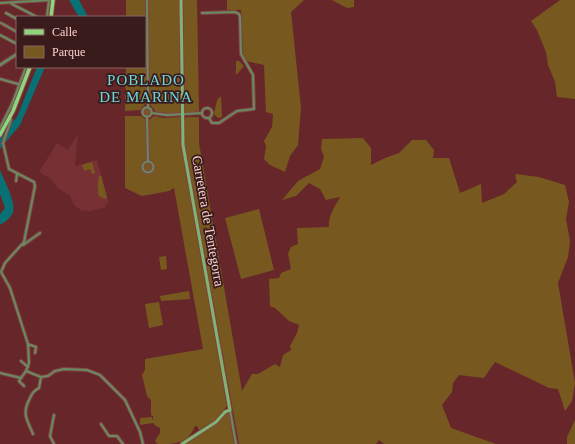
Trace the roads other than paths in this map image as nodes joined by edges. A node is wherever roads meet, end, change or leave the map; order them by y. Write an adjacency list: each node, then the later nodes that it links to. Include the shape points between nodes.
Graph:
1 (147, 0): 21 (street)
2 (181, 0): 24 (main road, Carretera de Tentegorra)
3 (51, 1): 4 (street); 9 (street); 10 (main road)
4 (0, 3)
5 (12, 4): 8 (street)
6 (6, 13): 11 (street)
7 (202, 13): 27 (street, via 239,14 241,54 253,78 254,109 237,111 217,123)
8 (35, 16)
9 (48, 16)
10 (53, 16)
11 (16, 18)
12 (1, 23): 13 (street)
13 (16, 31)
14 (0, 35): 15 (street)
15 (16, 43)
16 (16, 55): 17 (street)
17 (0, 65)
18 (28, 68): 20 (main road)
19 (0, 79): 20 (street)
20 (20, 85): 26 (main road); 28 (street)
21 (148, 108): 22 (street); 25 (street, via 145,108 143,113)
22 (152, 113): 24 (street); 25 (street)
23 (201, 114): 24 (street); 27 (street); 27 (street, via 205,109 210,109 212,114)
24 (183, 115): 44 (main road, Carretera de Tentegorra, via 184,150)
25 (148, 117): 30 (street)
26 (10, 118): 29 (main road); 31 (street, via 3,145 9,169)
27 (209, 118)
28 (0, 128)
29 (0, 135)
30 (148, 162): 30 (street, via 142,166 147,172 153,167)
31 (17, 174): 32 (street); 34 (street, via 34,182 35,185)
32 (16, 181)
33 (40, 232): 34 (street)
34 (22, 246): 35 (street, via 5,263 1,272 10,288)
35 (28, 344): 36 (street, via 36,347); 38 (street)
36 (35, 353)
37 (21, 361): 38 (street)
38 (28, 367): 39 (street)
39 (26, 371): 41 (street); 42 (street)
40 (0, 373): 42 (street)
41 (41, 377): 47 (street, via 39,388 32,392 26,405 26,419); 50 (street, via 64,369 87,370 100,375 124,400 140,432)
42 (21, 378): 43 (street, via 19,381)
43 (24, 386)
44 (230, 410): 51 (main road); 52 (street, Carretera de Tentegorra)
45 (54, 415): 48 (street, via 50,436)
46 (101, 424): 49 (street, via 109,436 117,436)
47 (33, 434)
48 (54, 444)
49 (123, 444)
50 (143, 444)
51 (182, 444)
52 (236, 444)

